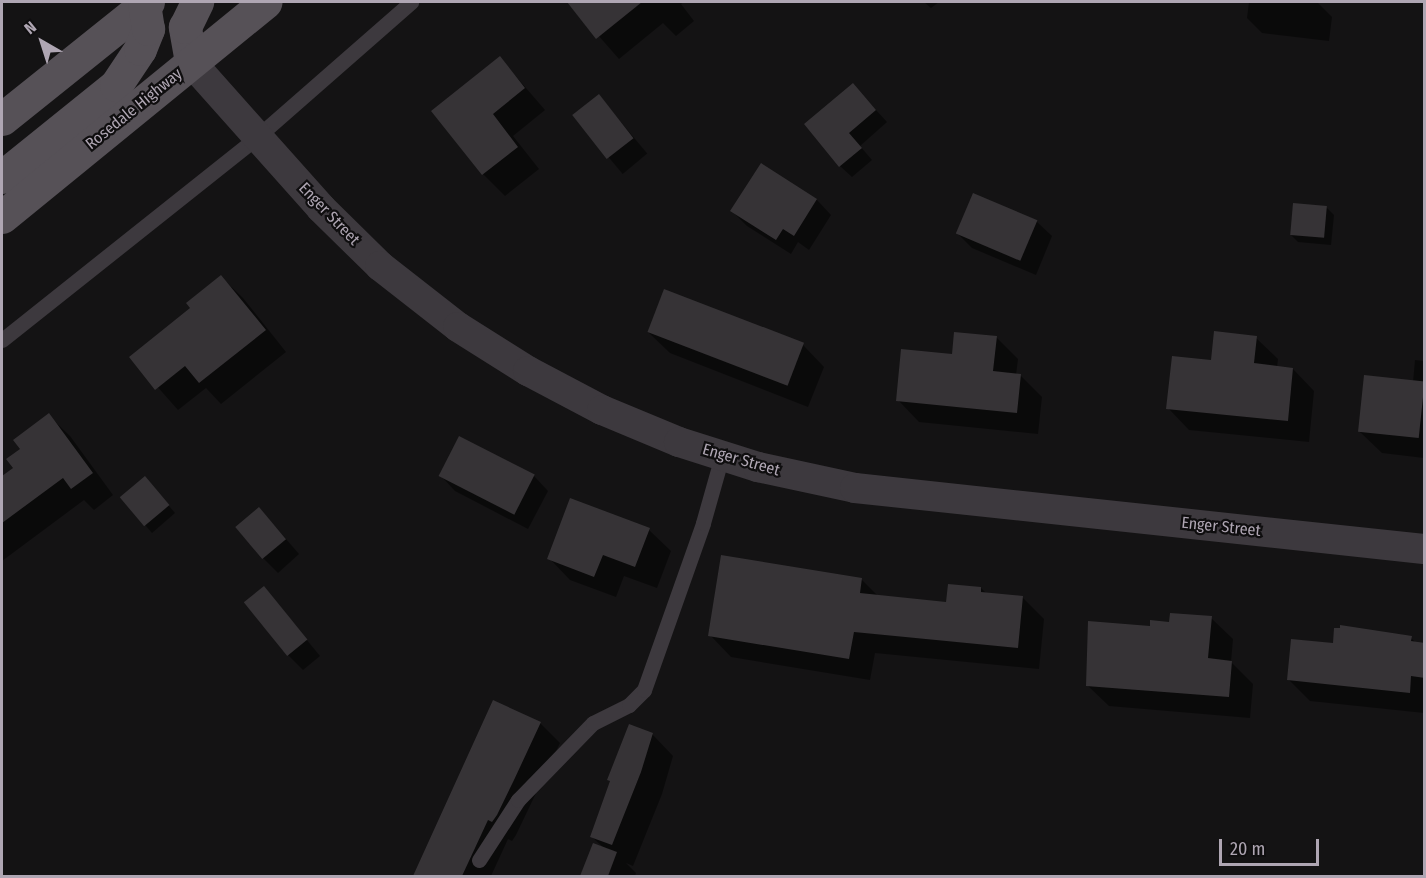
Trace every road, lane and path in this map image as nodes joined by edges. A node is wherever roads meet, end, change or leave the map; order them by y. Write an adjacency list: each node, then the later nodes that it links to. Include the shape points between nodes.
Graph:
1 (197, 2): 5 (main road, via 185,27)
2 (266, 2): 5 (main road, Rosedale Highway)
3 (411, 2): 7 (lane)
4 (146, 3): 6 (main road); 8 (main road, via 148,29 116,85)
5 (191, 62): 7 (street, Enger Street); 9 (main road, Rosedale Highway)
6 (2, 119)
7 (257, 136): 10 (lane); 11 (street, Enger Street, via 380,266 459,327 528,371 602,410)
8 (2, 177)
9 (2, 217)
10 (2, 340)
11 (722, 456): 12 (street, Enger Street, via 855,488); 13 (lane, via 703,523 644,690 629,705 593,723 551,766 518,800)
12 (1425, 549)
13 (479, 860)

